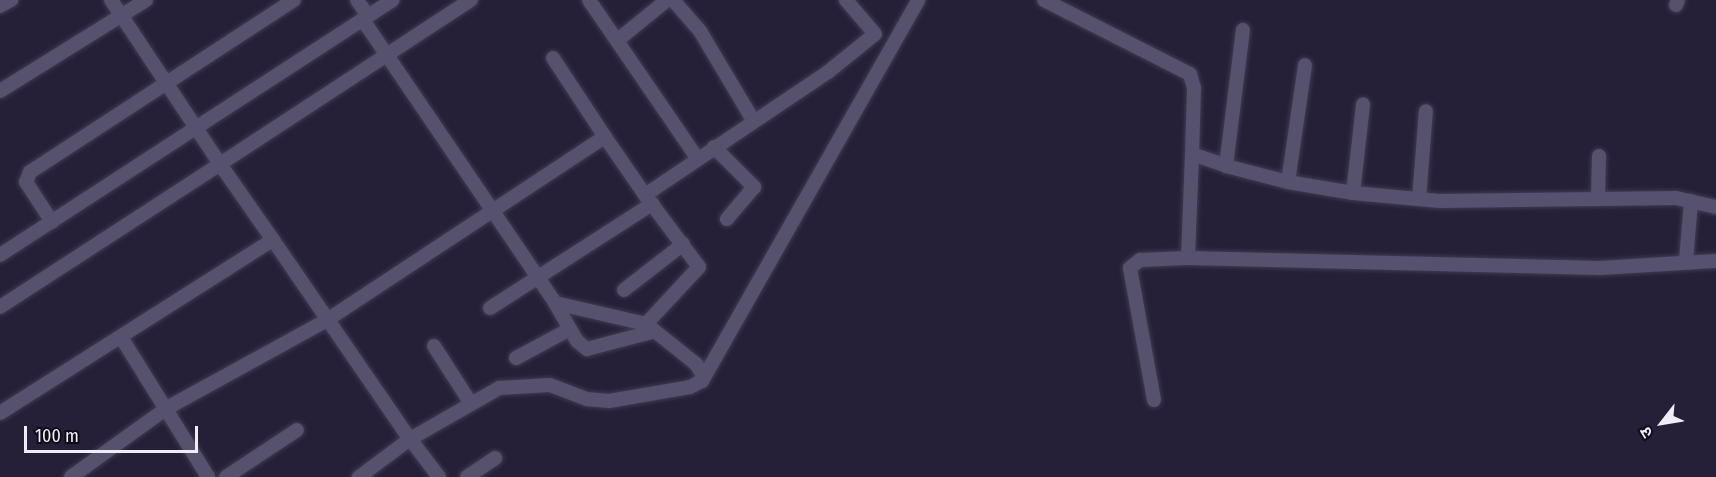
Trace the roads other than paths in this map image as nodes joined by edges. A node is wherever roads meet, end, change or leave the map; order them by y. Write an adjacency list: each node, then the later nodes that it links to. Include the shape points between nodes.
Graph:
1 (11, 0): 14 (street)
2 (111, 0): 15 (street)
3 (146, 0): 15 (street)
4 (294, 0): 22 (street)
5 (357, 0): 16 (street)
6 (393, 0): 16 (street)
7 (471, 0): 19 (street)
8 (589, 0): 18 (street)
9 (667, 0): 18 (street)
10 (673, 0): 26 (street, via 700,31)
11 (846, 0): 26 (street, via 875,34 828,72)
12 (918, 0): 62 (street)
13 (1044, 0): 30 (street, via 1181,66 1190,74 1194,88)
14 (0, 6)
15 (121, 15): 22 (street); 23 (street)
16 (366, 18): 19 (street); 27 (street)
17 (1243, 30): 34 (street)
18 (619, 39): 32 (street)
19 (385, 55): 33 (street); 42 (street)
20 (554, 58): 28 (street)
21 (1305, 65): 35 (street)
22 (165, 82): 27 (street); 44 (street, via 27,176 26,182)
23 (0, 92)
24 (1363, 105): 36 (street)
25 (1426, 111): 37 (street)
26 (753, 120): 29 (street)
27 (196, 129): 33 (street); 44 (street)
28 (605, 138): 39 (street); 42 (street)
29 (714, 147): 32 (street); 43 (street, via 754,187)
30 (1192, 154): 34 (street); 48 (street)
31 (1599, 156): 38 (street)
32 (697, 158): 39 (street)
33 (220, 164): 45 (street); 54 (street)
34 (1226, 166): 35 (street)
35 (1288, 182): 36 (street)
36 (1353, 193): 37 (street)
37 (1419, 199): 38 (street)
38 (1598, 199): 40 (street)
39 (649, 200): 46 (street); 51 (street)
40 (1691, 201): 41 (street); 49 (street)
41 (1716, 207)
42 (494, 213): 51 (street); 56 (street)
43 (727, 219)
44 (52, 222): 47 (street)
45 (273, 240): 56 (street); 59 (street)
46 (683, 244): 52 (street); 57 (street, via 699,267)
47 (0, 255)
48 (1188, 258): 49 (street, via 1600,268); 63 (street, via 1140,261 1130,268)
49 (1686, 261): 50 (street)
50 (1716, 261)
51 (537, 279): 53 (street); 55 (street)
52 (624, 290)
53 (555, 303): 57 (street); 58 (street)
54 (0, 307)
55 (490, 308)
56 (327, 320): 65 (street); 68 (street)
57 (650, 327): 58 (street, via 587,349); 62 (street, via 696,364)
58 (570, 329): 61 (street)
59 (121, 337): 65 (street); 66 (street)
60 (434, 346): 64 (street)
61 (516, 358)
62 (702, 381): 64 (street, via 690,387 609,401 587,399 550,386 513,386)
63 (1154, 400)
64 (470, 402): 68 (street)
65 (167, 408): 70 (street); 71 (street)
66 (0, 413)
67 (297, 430): 72 (street)
68 (410, 439): 73 (street); 74 (street)
69 (495, 458): 75 (street)
70 (71, 477)
71 (208, 477)
72 (226, 477)
73 (358, 477)
74 (439, 477)
75 (467, 477)

